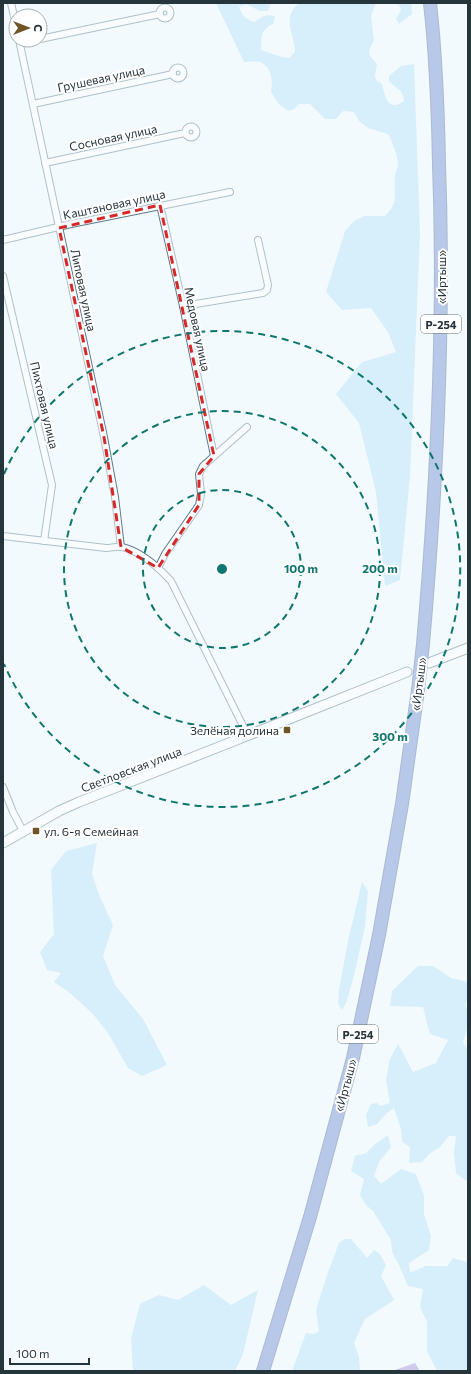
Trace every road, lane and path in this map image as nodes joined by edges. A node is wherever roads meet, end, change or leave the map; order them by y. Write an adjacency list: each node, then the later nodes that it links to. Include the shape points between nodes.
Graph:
1 (430, 3): 29 (highway, «Иртыш» / Р-254, bridge, via 438,134 442,290 437,451 418,690 402,804 379,935 353,1058 310,1217)
2 (160, 14): 3 (street)
3 (48, 37)
4 (21, 48): 6 (street, Липовая улица)
5 (173, 74): 6 (street, Грушевая улица)
6 (33, 104): 8 (street, Липовая улица)
7 (185, 133): 8 (street, Сосновая улица)
8 (46, 163): 11 (street, Липовая улица)
9 (230, 192): 10 (street, Каштановая улица)
10 (160, 205): 11 (street, Каштановая улица); 15 (street, Медовая улица)
11 (59, 228): 12 (street, Каштановая улица); 20 (street, Липовая улица, via 104,436)
12 (3, 240)
13 (258, 240): 15 (street, via 267,290 263,293)
14 (3, 276): 19 (street, Пихтовая улица, via 52,485)
15 (183, 306): 17 (street, Медовая улица)
16 (247, 427): 17 (street)
17 (214, 456): 21 (street, via 203,466 199,474 199,504)
18 (3, 536): 19 (street)
19 (44, 541): 20 (street, via 106,548)
20 (121, 546): 21 (street)
21 (158, 568): 25 (street, via 171,581)
22 (468, 648): 23 (street)
23 (429, 663)
24 (407, 672): 25 (street, Светловская улица)
25 (248, 736): 27 (street, Светловская улица, via 79,802)
26 (3, 788): 27 (street)
27 (23, 831): 28 (street, Светловская улица)
28 (3, 844)
29 (263, 1371)

